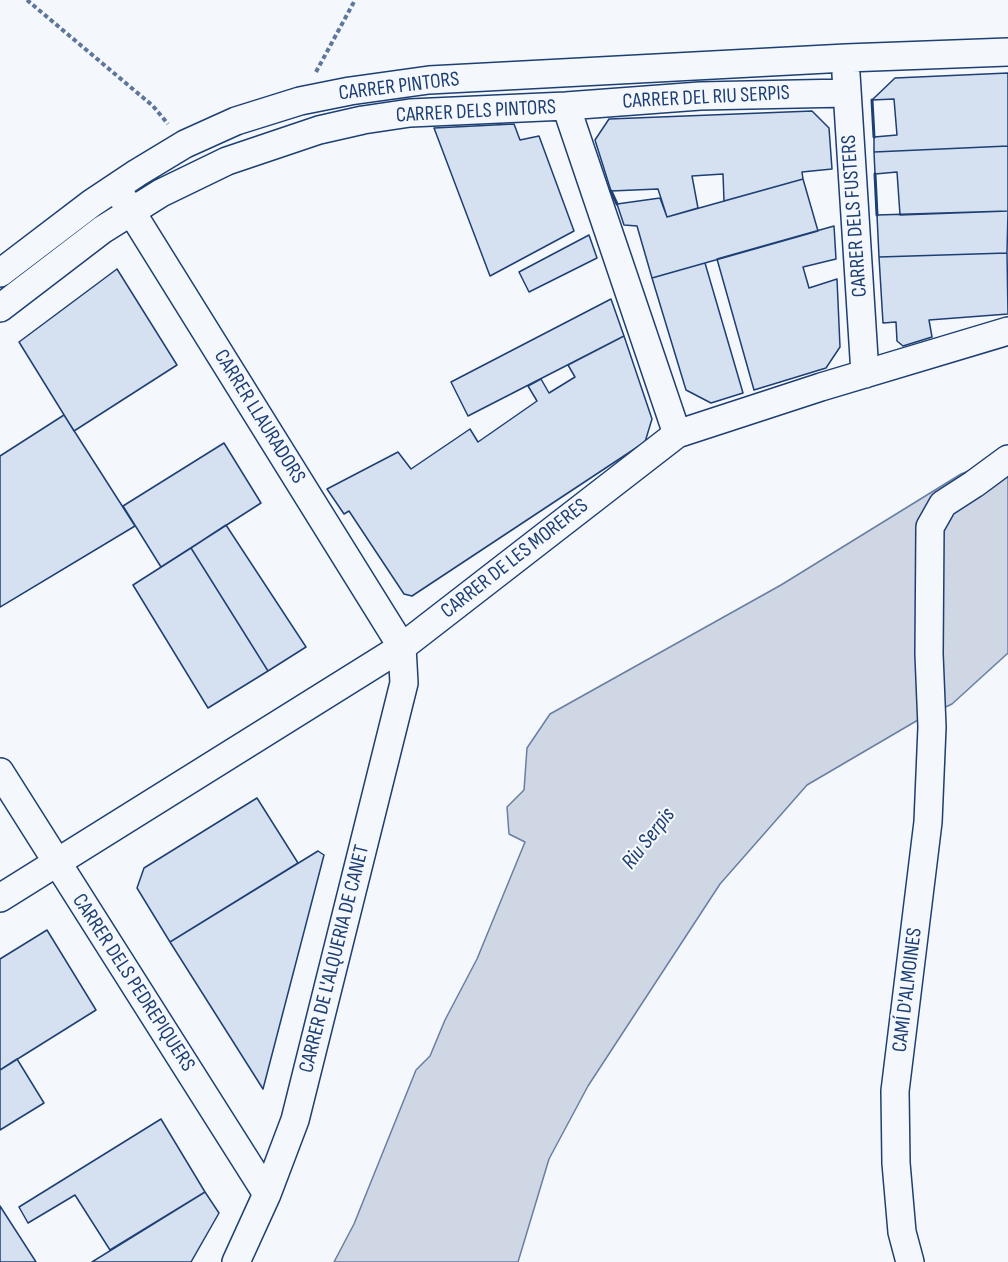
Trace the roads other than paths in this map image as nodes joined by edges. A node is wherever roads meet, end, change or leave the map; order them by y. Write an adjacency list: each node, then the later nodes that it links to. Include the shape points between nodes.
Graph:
1 (1008, 52): 2 (street)
2 (846, 58): 3 (street, CARRER DELS FUSTERS); 5 (street, CARRER PINTORS, via 429,80 350,91 300,101 236,121 185,144)
3 (846, 93): 4 (street, CARRER DEL RIU SERPIS, via 700,96); 10 (street, CARRER DELS FUSTERS)
4 (566, 106): 6 (street, CARRER DELS PINTORS, via 410,113 319,130 227,161); 11 (street, CARRER DELS PINTORS)
5 (116, 187): 6 (street, CARRER LLAURADORS); 7 (street, CARRER PINTORS)
6 (132, 210): 8 (street, CARRER DELS PINTORS); 13 (street, CARRER LLAURADORS)
7 (0, 273)
8 (0, 308)
9 (1008, 331): 10 (street, CARRER DE LES MORERES)
10 (865, 374): 11 (street, CARRER DE LES MORERES)
11 (677, 434): 13 (street, CARRER DE LES MORERES)
12 (1008, 459): 19 (street, CAMÍ D'ALMOINES, via 943,504 930,527 932,717 928,822 895,1091 902,1232)
13 (402, 647): 15 (street, CARRER DE LES MORERES); 17 (street, CARRER DE L'ALQUERIA DE CANET, via 404,683 295,1120)
14 (0, 772): 15 (street, CARRER DELS PEDREPIQUERS)
15 (56, 863): 16 (street, CARRER DE LES MORERES); 17 (street, CARRER DELS PEDREPIQUERS)
16 (0, 898)
17 (267, 1194): 18 (street, CARRER DE L'ALQUERIA DE CANET)
18 (236, 1262)
19 (910, 1262)

